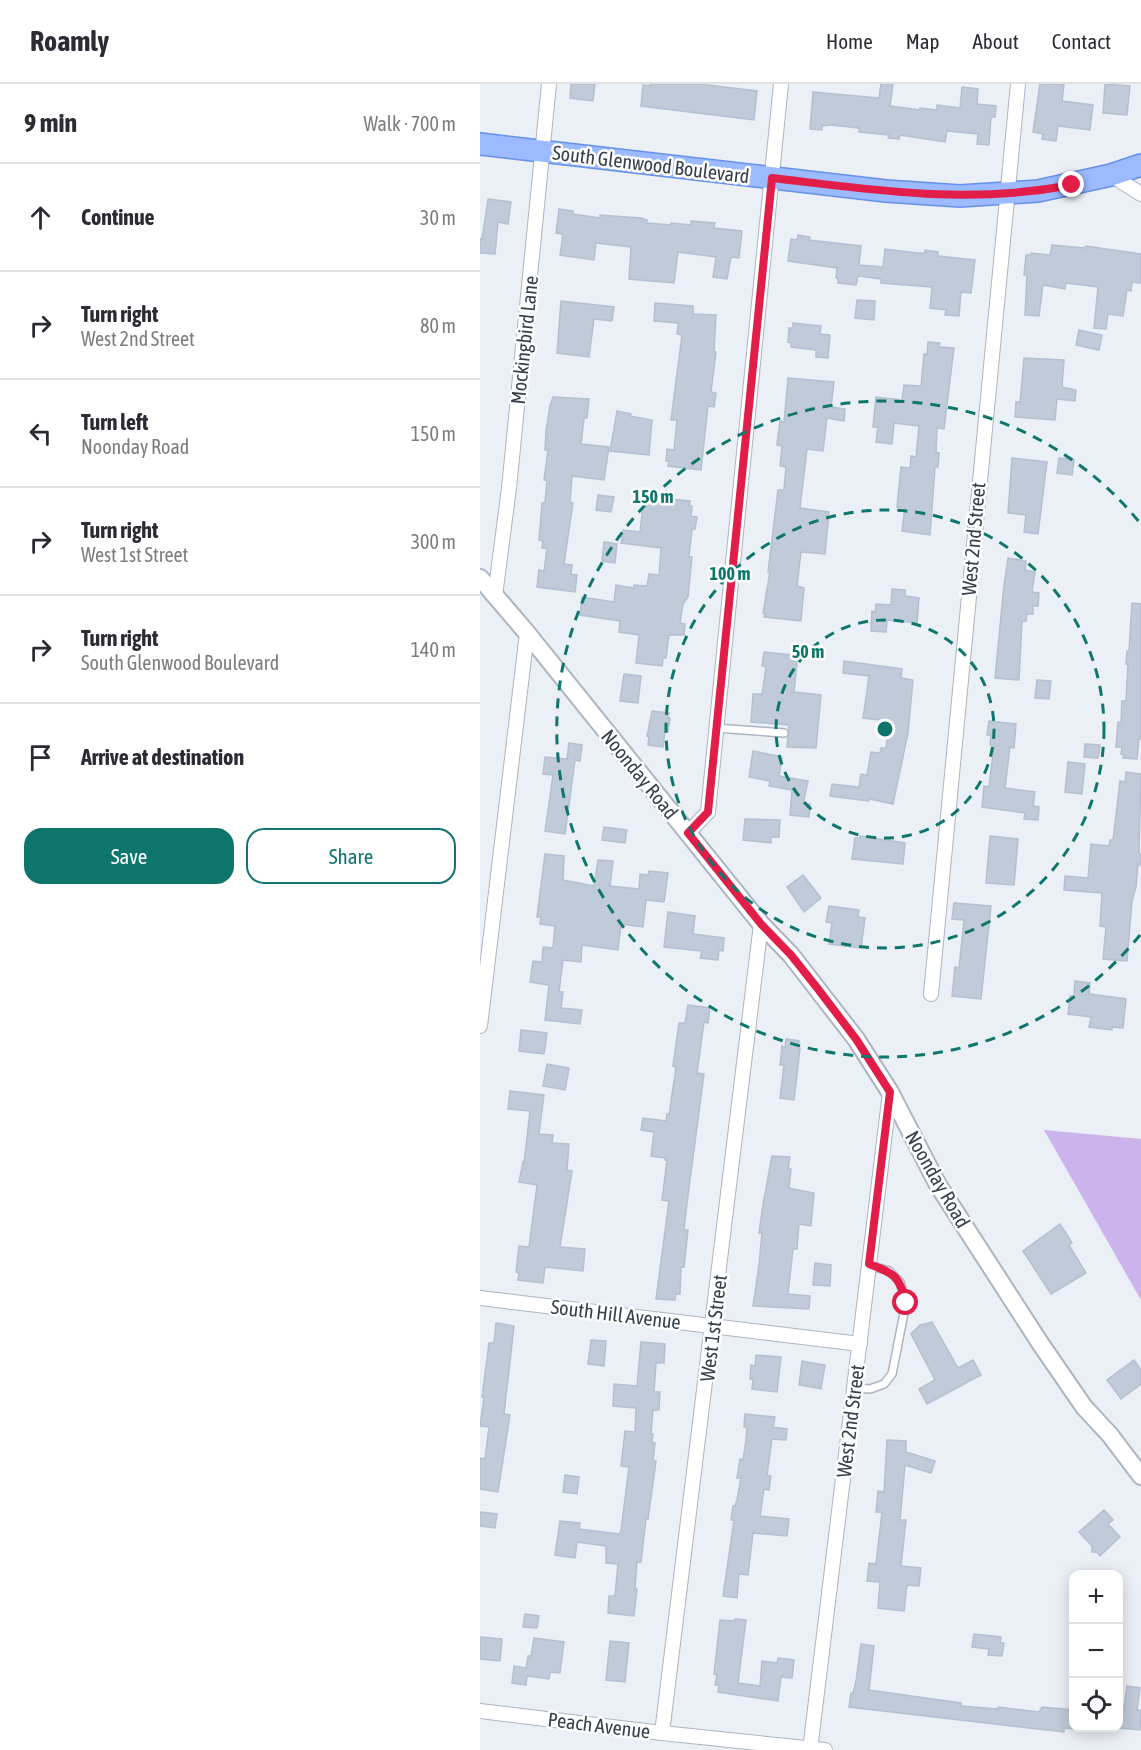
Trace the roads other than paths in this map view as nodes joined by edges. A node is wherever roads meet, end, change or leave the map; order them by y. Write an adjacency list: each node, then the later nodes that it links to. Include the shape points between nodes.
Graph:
1 (549, 84): 5 (street, Mockingbird Lane)
2 (781, 84): 8 (street)
3 (1018, 84): 10 (street, West 2nd Street)
4 (480, 144): 5 (main road, South Glenwood Boulevard)
5 (543, 152): 8 (main road, South Glenwood Boulevard); 12 (street, Mockingbird Lane)
6 (1141, 165): 7 (main road, South Glenwood Boulevard)
7 (1111, 176): 9 (street); 10 (main road, South Glenwood Boulevard)
8 (772, 178): 10 (main road, South Glenwood Boulevard, via 912,194); 14 (street)
9 (1141, 194)
10 (1006, 195): 18 (street, West 2nd Street)
11 (480, 578): 12 (street, Noonday Road)
12 (495, 596): 13 (street, Noonday Road)
13 (527, 633): 16 (street, Noonday Road); 19 (street)
14 (716, 728): 15 (lane); 16 (street, via 708,812)
15 (784, 733)
16 (688, 833): 17 (street, Noonday Road)
17 (761, 924): 20 (street, Noonday Road, via 837,1014); 23 (street, West 1st Street)
18 (931, 994)
19 (480, 1026)
20 (890, 1092): 21 (street, West 2nd Street); 26 (street, Noonday Road, via 939,1185 1040,1343 1084,1407)
21 (869, 1264): 24 (street, West 2nd Street); 25 (lane, via 889,1271 900,1282 906,1303 892,1374 884,1384 870,1389)
22 (480, 1298): 23 (street, South Hill Avenue)
23 (713, 1326): 24 (street, South Hill Avenue); 28 (street, West 1st Street)
24 (860, 1344): 25 (street, West 2nd Street)
25 (854, 1388): 29 (street, West 2nd Street)
26 (1141, 1476)
27 (480, 1711): 28 (street, Peach Avenue)
28 (662, 1733): 29 (street, Peach Avenue)
29 (810, 1749): 30 (street, Peach Avenue)
30 (825, 1750)

